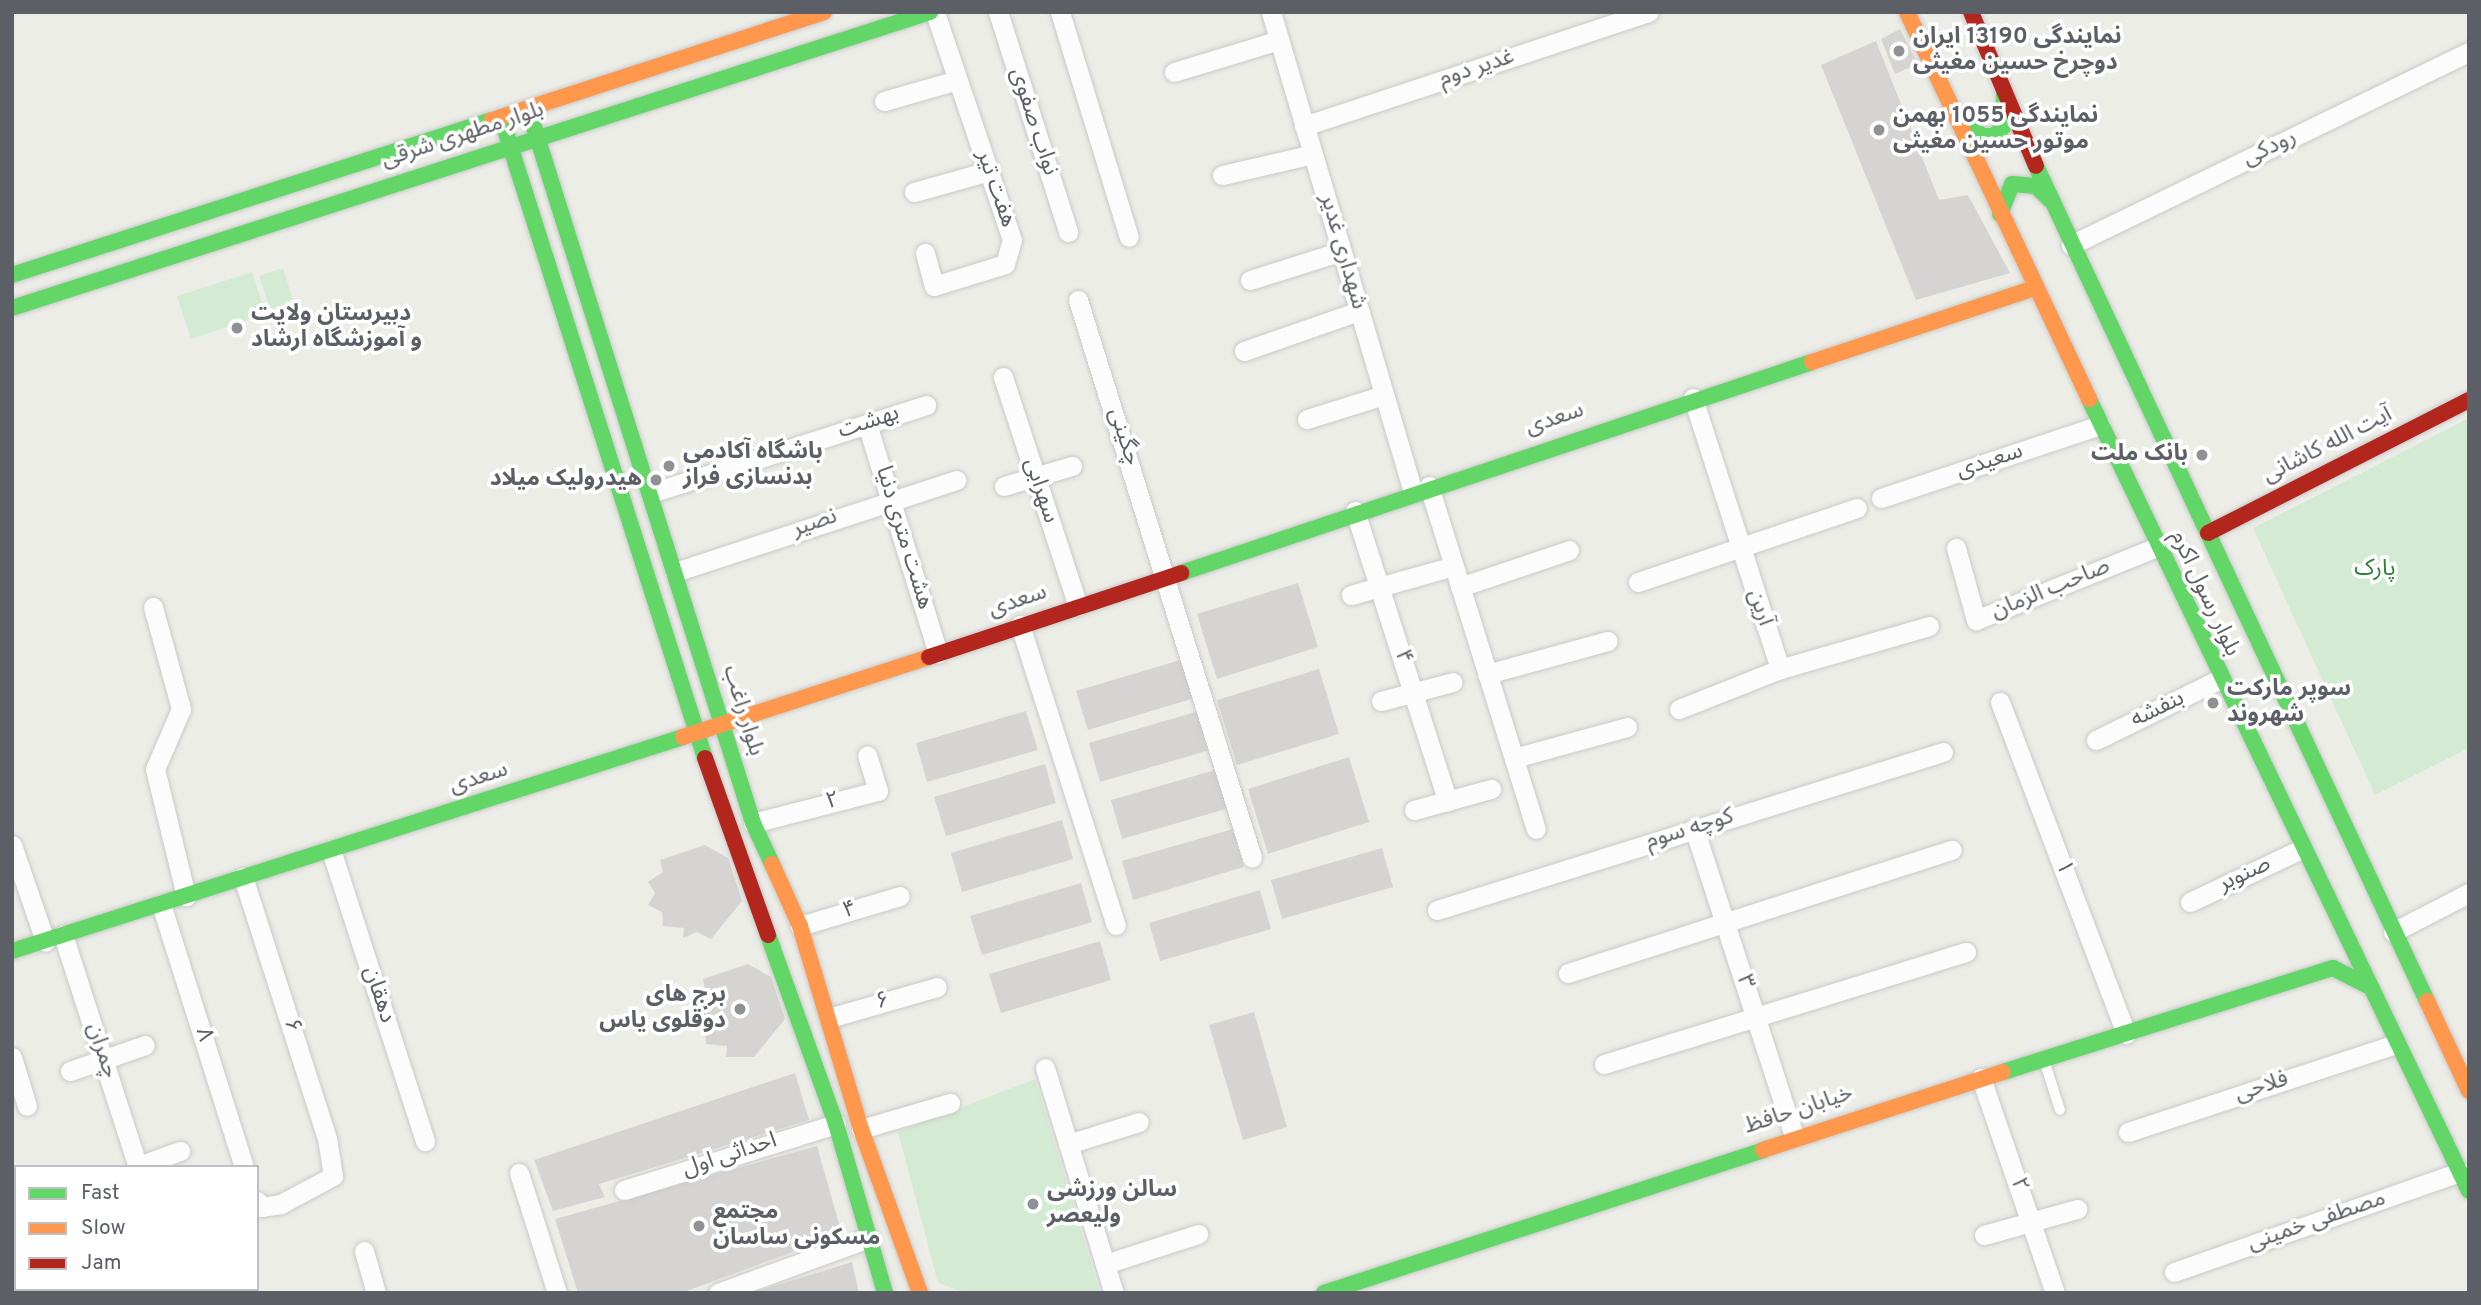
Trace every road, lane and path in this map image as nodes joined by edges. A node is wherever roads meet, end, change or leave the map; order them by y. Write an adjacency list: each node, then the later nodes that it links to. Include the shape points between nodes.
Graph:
1 (824, 12): 16 (street, بلوار مطهری شرقی)
2 (932, 12): 12 (street, هفت تیر); 19 (street, بلوار مطهری شرقی)
3 (998, 12): 27 (street, نواب صفوی)
4 (1060, 12): 28 (street)
5 (1271, 12): 9 (street, شهداری غدیر)
6 (1649, 12): 18 (street, غدیر دوم)
7 (1906, 12): 15 (street, بلوار رسول اکرم)
8 (1971, 12): 13 (street, بلوار رسول اکرم)
9 (1279, 40): 11 (street); 18 (street, شهداری غدیر)
10 (2469, 52): 29 (street, رودکی)
11 (1174, 72)
12 (957, 80): 14 (street); 22 (street, هفت تیر)
13 (2004, 88): 15 (street, via 2004,126 1994,136 1968,127); 25 (street, بلوار رسول اکرم)
14 (884, 101)
15 (1948, 101): 26 (street, بلوار رسول اکرم)
16 (527, 108): 17 (street, بلوار مطهری شرقی); 19 (street, بلوار راغب)
17 (501, 117): 20 (street); 32 (street, بلوار مطهری شرقی)
18 (1304, 126): 21 (street, شهداری غدیر)
19 (536, 136): 20 (street, بلوار مطهری شرقی); 52 (street, بلوار راغب)
20 (510, 145): 36 (street, بلوار مطهری شرقی); 85 (street)
21 (1313, 154): 23 (street); 30 (street, شهداری غدیر)
22 (989, 171): 24 (street); 31 (street, هفت تیر, via 1012,240 1011,256 934,286)
23 (1222, 175)
24 (914, 191)
25 (2050, 200): 26 (street, via 2036,186 2012,184 2004,191); 29 (street, بلوار رسول اکرم)
26 (2000, 214): 34 (street, بلوار رسول اکرم)
27 (1068, 232)
28 (1129, 237)
29 (2071, 245): 57 (street, بلوار رسول اکرم)
30 (1342, 251): 33 (street); 37 (street, شهداری غدیر)
31 (925, 253)
32 (12, 275)
33 (1250, 281)
34 (2035, 288): 41 (street, سعدی); 46 (street, بلوار رسول اکرم)
35 (1078, 300): 64 (street, چگینی)
36 (12, 308)
37 (1359, 311): 38 (street); 40 (street, شهداری غدیر)
38 (1244, 351)
39 (1003, 377): 48 (street, سهرابی)
40 (1384, 395): 44 (street); 51 (street, شهداری غدیر)
41 (1693, 398): 51 (street, سعدی); 59 (street, آرین)
42 (2469, 400): 57 (street, آیت الله کاشانی)
43 (926, 405): 45 (street, بهشت)
44 (1307, 419)
45 (867, 424): 52 (street, بهشت); 54 (street, هشت متری دنیا)
46 (2100, 425): 53 (street, سعیدی); 58 (street, بلوار رسول اکرم)
47 (1072, 466): 48 (street)
48 (1036, 478): 50 (street); 69 (street, سهرابی)
49 (956, 480): 54 (street, نصیر)
50 (1004, 486)
51 (1421, 489): 56 (street, سعدی); 67 (street, شهداری غدیر)
52 (651, 493): 63 (street, بلوار راغب)
53 (1881, 498)
54 (891, 499): 63 (street, نصیر); 74 (street, هشت متری دنیا)
55 (1857, 509): 59 (street)
56 (1355, 511): 64 (street, سعدی); 66 (street, ۴)
57 (2208, 533): 112 (street, بلوار رسول اکرم)
58 (2157, 547): 60 (street, صاحب الزمان, via 1976,620); 77 (street, بلوار رسول اکرم)
59 (1739, 548): 65 (street); 75 (street, آرین)
60 (1956, 548)
61 (1569, 550): 67 (street)
62 (1443, 569): 66 (street)
63 (676, 572): 83 (street, بلوار راغب)
64 (1168, 575): 69 (street, سعدی); 100 (street, چگینی)
65 (1638, 582)
66 (1380, 587): 68 (street); 79 (street, ۴)
67 (1460, 587): 76 (street, شهداری غدیر)
68 (1351, 595)
69 (1078, 606): 71 (street, سعدی)
70 (153, 607): 103 (street, via 181,709 155,769)
71 (1020, 625): 74 (street, سعدی); 110 (street)
72 (1929, 626): 75 (street)
73 (1608, 641): 76 (street)
74 (939, 653): 83 (street, سعدی)
75 (1780, 669): 82 (street)
76 (1487, 674): 89 (street, شهداری غدیر)
77 (2220, 679): 86 (street, بنفشه); 97 (street, بلوار رسول اکرم)
78 (1454, 682): 79 (street)
79 (1413, 692): 80 (street); 91 (street, ۴)
80 (1381, 701)
81 (2000, 702): 122 (street, ۱)
82 (1679, 709)
83 (722, 725): 85 (street, سعدی); 93 (street, بلوار راغب)
84 (1627, 727): 89 (street)
85 (697, 733): 98 (street, سعدی); 138 (street)
86 (2096, 740)
87 (1943, 752): 94 (street, کوچه سوم)
88 (867, 756): 93 (street, ۲, via 878,791)
89 (1514, 758): 95 (street, شهداری غدیر)
90 (1491, 789): 91 (street)
91 (1448, 802): 92 (street)
92 (1413, 810)
93 (753, 822): 111 (street, بلوار راغب)
94 (1694, 828): 107 (street, کوچه سوم); 109 (street, ۳)
95 (1536, 829)
96 (12, 845): 113 (street, چمران)
97 (2301, 849): 105 (street, صنوبر); 108 (street, بلوار رسول اکرم)
98 (331, 850): 101 (street, سعدی); 142 (street, دهقان)
99 (1952, 850): 109 (street)
100 (1252, 858)
101 (243, 877): 103 (street, سعدی); 152 (street, ۶, via 327,1138 333,1176 281,1204 262,1207)
102 (2469, 893): 112 (street)
103 (186, 896): 106 (street, سعدی)
104 (900, 896): 111 (street, ۴)
105 (2190, 902)
106 (161, 904): 113 (street, سعدی); 147 (street, ۸)
107 (1437, 910)
108 (2334, 918): 117 (street, via 2338,940 2331,952); 118 (street, بلوار رسول اکرم)
109 (1724, 921): 116 (street); 121 (street, ۳)
110 (1116, 925)
111 (800, 926): 120 (street, بلوار راغب)
112 (2393, 932): 133 (street, بلوار رسول اکرم)
113 (54, 938): 114 (street, سعدی); 127 (street, چمران)
114 (12, 951)
115 (1966, 952): 121 (street)
116 (1568, 973)
117 (2290, 979): 118 (street, via 2333,968); 122 (street, خیابان حافظ)
118 (2367, 985): 123 (street, بلوار رسول اکرم)
119 (937, 987): 120 (street, ۶)
120 (829, 1018): 139 (street, بلوار راغب)
121 (1756, 1020): 128 (street); 141 (street, ۳)
122 (2126, 1034): 126 (street, خیابان حافظ)
123 (2396, 1044): 140 (street, فلاحی); 148 (street, بلوار رسول اکرم)
124 (145, 1045): 127 (street)
125 (12, 1057): 132 (street)
126 (2044, 1059): 131 (street, خیابان حافظ); 136 (lane)
127 (103, 1060): 130 (street); 145 (street, چمران)
128 (1604, 1064)
129 (1045, 1068): 143 (street)
130 (69, 1071)
131 (1981, 1078): 141 (street, خیابان حافظ); 154 (street, ۲)
132 (16, 1085): 135 (street)
133 (2469, 1091)
134 (950, 1103): 139 (street)
135 (27, 1106)
136 (2060, 1110)
137 (1139, 1122): 143 (street)
138 (836, 1124): 150 (street, احداثی اول); 157 (street)
139 (861, 1129): 165 (street, بلوار راغب)
140 (2128, 1132)
141 (1794, 1136): 167 (street, خیابان حافظ)
142 (425, 1141)
143 (1068, 1144): 159 (street)
144 (180, 1152): 146 (street)
145 (137, 1165)
146 (144, 1165)
147 (243, 1165)
148 (2460, 1172): 151 (street, بلوار رسول اکرم); 160 (street, مصطفی خمینی)
149 (519, 1173): 162 (street)
150 (624, 1190)
151 (2469, 1191)
152 (259, 1203)
153 (2077, 1209): 154 (street)
154 (2030, 1222): 156 (street); 168 (street, ۲)
155 (1198, 1234): 159 (street)
156 (1984, 1234)
157 (869, 1238): 163 (street); 164 (street)
158 (364, 1251): 161 (street)
159 (1105, 1264): 166 (street)
160 (2174, 1272)
161 (376, 1293)
162 (558, 1293)
163 (718, 1293)
164 (885, 1293)
165 (920, 1293)
166 (1114, 1293)
167 (1324, 1293)
168 (2055, 1293)

